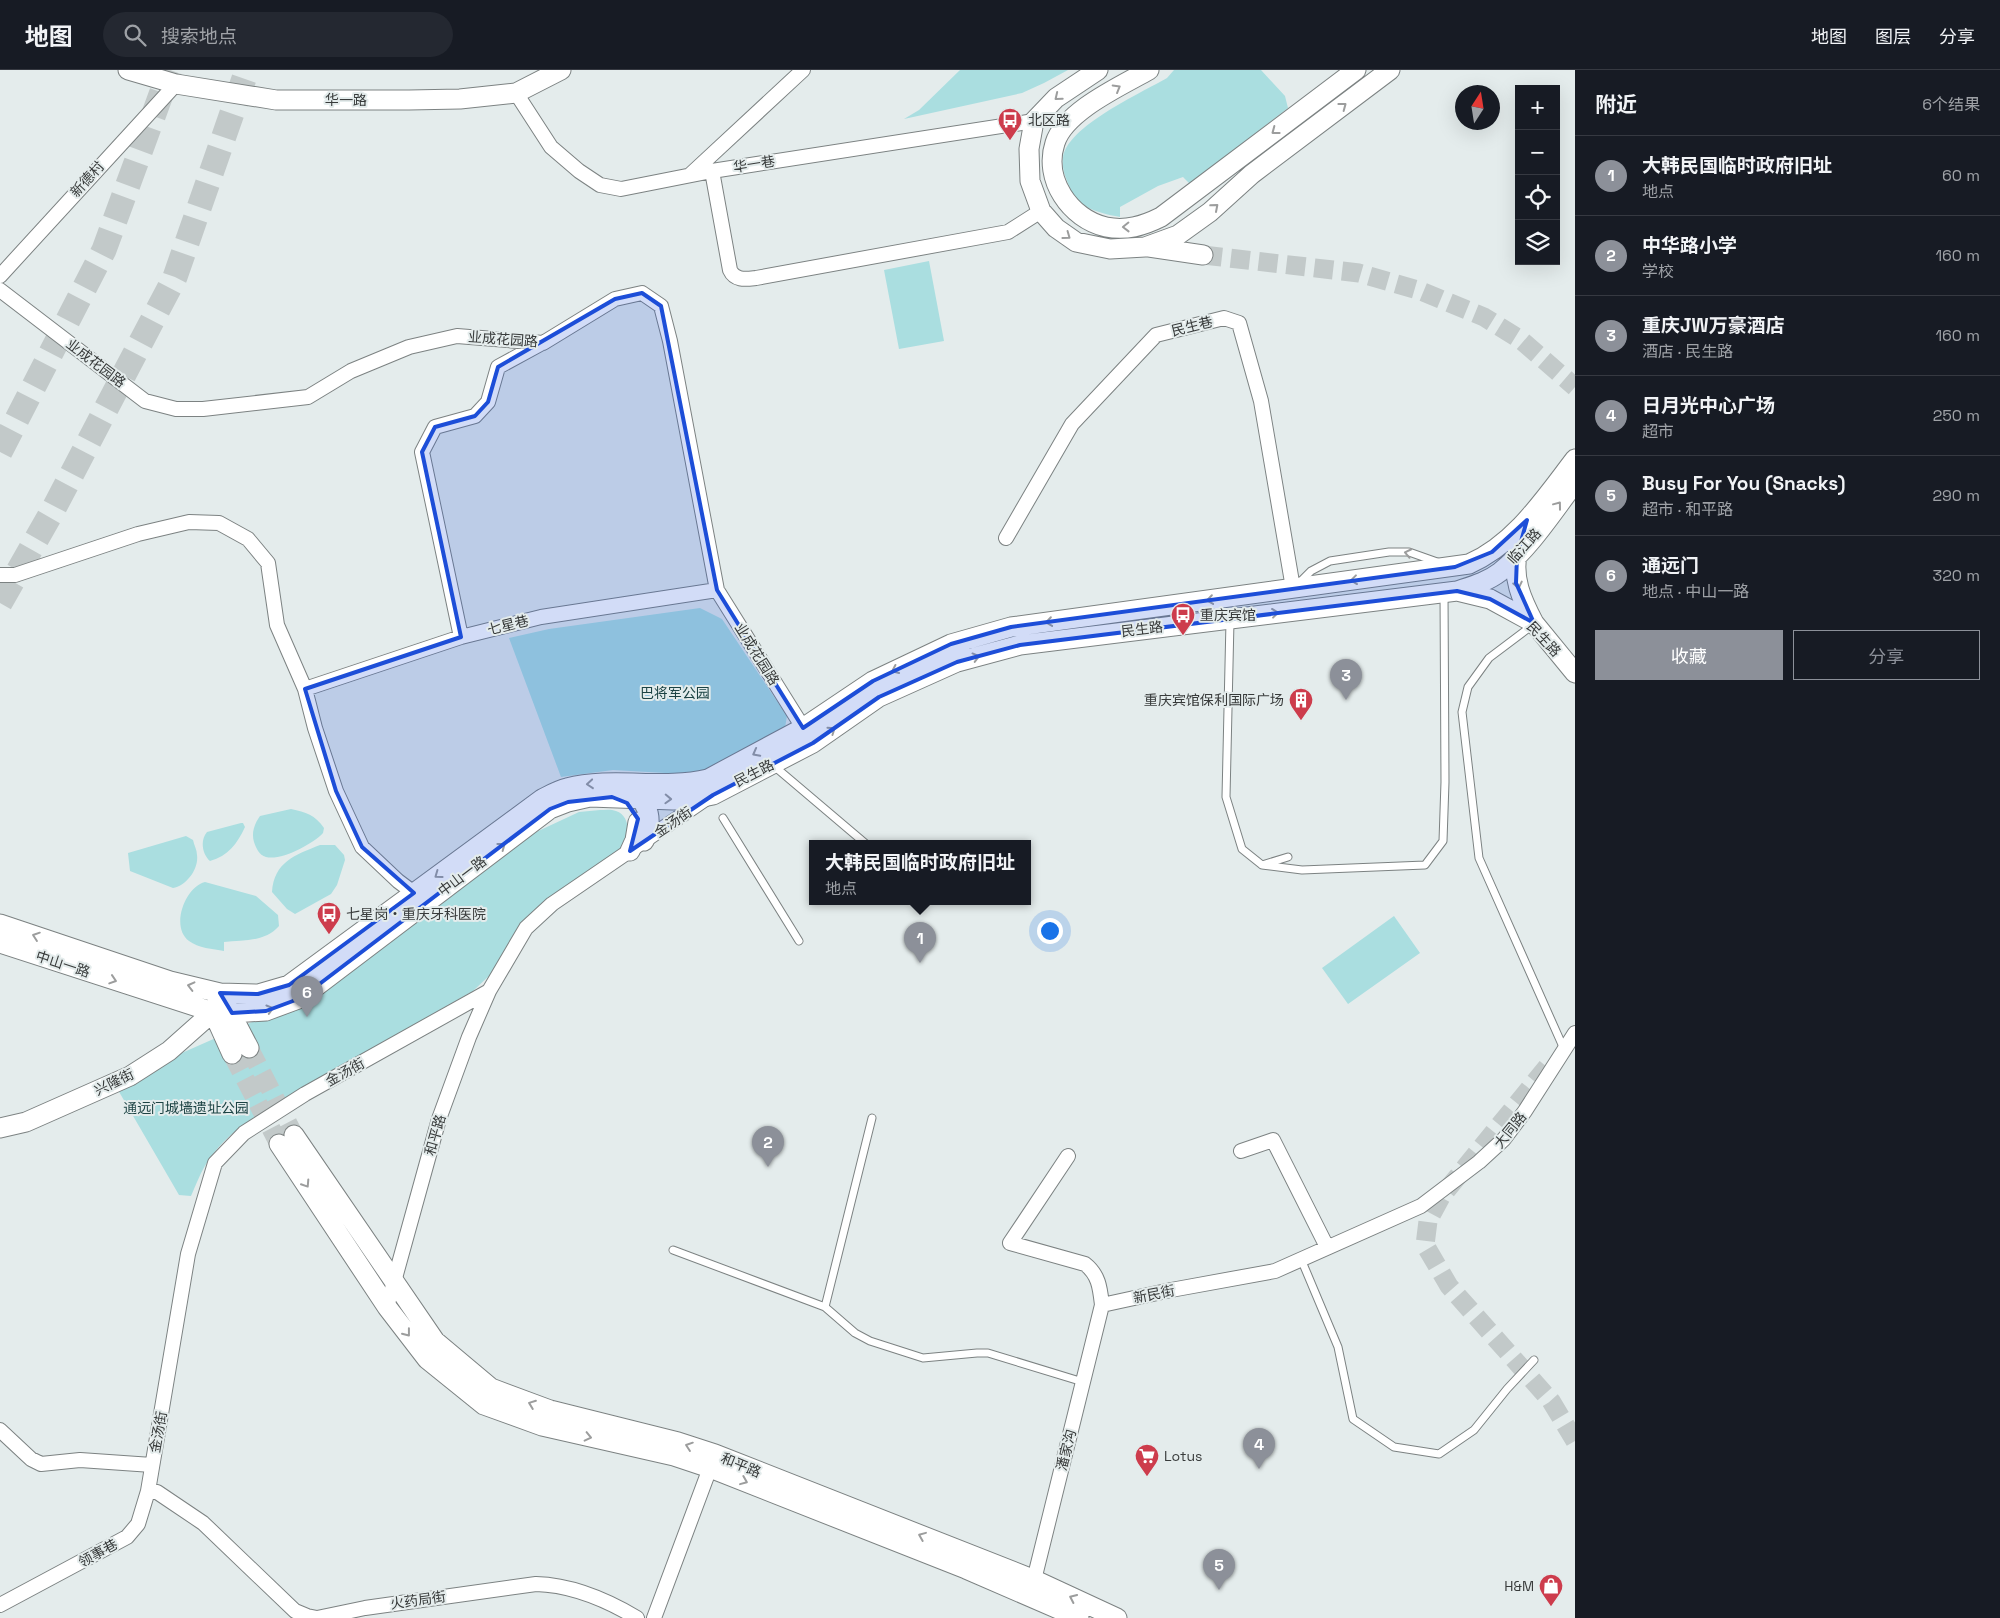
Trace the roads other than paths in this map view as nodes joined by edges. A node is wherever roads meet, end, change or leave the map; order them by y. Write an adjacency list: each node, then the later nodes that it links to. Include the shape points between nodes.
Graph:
1 (128, 70): 8 (main road, 华一路)
2 (561, 70): 9 (main road, 华一路)
3 (803, 70): 12 (street)
4 (1098, 70): 10 (main road, one-way to 10, via 1056,98)
5 (1149, 70): 14 (main road, one-way to 5, via 1126,228 1105,227 1084,218 1066,203 1051,168 1055,143 1065,126 1083,110)
6 (1356, 70): 14 (main road, one-way to 14)
7 (1390, 70): 15 (main road, one-way to 7, via 1210,212 1252,174)
8 (176, 84): 9 (main road, 华一路, via 276,100 460,99); 18 (street, 新德村)
9 (516, 93): 12 (street, 华一巷, via 551,146 600,186 621,189)
10 (1034, 121): 11 (street, 华一巷); 13 (main road, via 1029,149 1030,180)
11 (712, 171): 12 (street, 华一巷); 13 (street, via 730,270 740,279 1008,232)
12 (691, 175)
13 (1041, 211): 16 (main road, one-way to 16, via 1056,228 1076,242 1110,249)
14 (1161, 218): 15 (main road, via 1180,221)
15 (1178, 235): 16 (main road)
16 (1145, 247): 17 (main road)
17 (1203, 255)
18 (0, 276)
19 (0, 290): 20 (street, 业成花园路, via 146,400 176,409 203,410 308,398 351,371 409,347 457,336)
20 (543, 343): 28 (street, 业成花园路, via 615,300 642,293 661,306); 32 (street, via 498,367 488,402 475,416 435,427 422,452)
21 (1575, 459): 23 (main road, 临江路)
22 (1575, 483): 25 (main road, 临江路, one-way to 22)
23 (1527, 520): 25 (main road); 27 (main road, 民生路, one-way to 27, via 1492,552 1469,564)
24 (1006, 538): 27 (street, 民生巷, via 1072,424 1156,335 1224,318 1239,322 1261,401)
25 (1516, 556): 29 (main road, 临江路, via 1498,573 1479,584); 31 (main road, one-way to 31, via 1516,583)
26 (0, 575): 34 (street, via 15,575 138,534 189,522 219,523 248,539 268,563 278,625)
27 (1293, 588): 35 (main road, 民生路, one-way to 35, via 1011,627 951,644 873,681)
28 (717, 590): 32 (street, 七星巷, via 541,617); 35 (street, 业成花园路)
29 (1450, 592): 30 (main road, 民生路, one-way to 29); 31 (main road, 民生路, via 1490,599); 44 (lane, via 1443,841 1425,865 1302,870)
30 (1230, 618): 35 (main road, 民生路, one-way to 30, via 879,697 957,662 1020,645); 44 (lane, via 1226,797 1242,849)
31 (1534, 623): 33 (main road, 民生路); 53 (lane, via 1489,658 1468,688 1462,712 1479,858)
32 (461, 637): 34 (street, 七星巷)
33 (1575, 673)
34 (305, 690): 45 (street, via 336,792 362,847)
35 (808, 736): 36 (main road, 民生路); 37 (main road, 民生路, one-way to 37)
36 (772, 764): 37 (main road, 民生路); 41 (lane)
37 (710, 787): 38 (main road, 中山一路, via 694,782); 39 (main road, one-way to 37, via 694,799); 42 (street, 金汤街)
38 (613, 790): 39 (main road, via 626,788); 42 (main road, via 635,810 638,818); 45 (main road, 中山一路, one-way to 45, via 588,783 564,788 542,799); 51 (main road, 中山一路, one-way to 38, via 266,1011 300,998 550,810)
39 (641, 798): 42 (main road, via 649,815 649,830)
40 (723, 818): 47 (lane)
41 (861, 840)
42 (637, 846): 49 (street, 金汤街, via 537,916 526,928)
43 (1288, 857): 44 (lane)
44 (1262, 864)
45 (414, 893): 50 (main road, 中山一路, via 289,985 258,994)
46 (0, 924): 50 (main road, 中山一路, one-way to 46, via 170,981)
47 (799, 941)
48 (0, 943): 51 (main road, 中山一路, one-way to 51)
49 (488, 991): 63 (street, 和平路, via 439,1120); 71 (street, 金汤街, via 305,1094 244,1133 215,1163 188,1254)
50 (220, 993): 51 (main road)
51 (222, 1013): 54 (main road); 56 (main road, 兴隆街, via 130,1076 26,1122)
52 (1575, 1033): 53 (street, 大同路)
53 (1564, 1050): 59 (street, 大同路, via 1504,1139)
54 (241, 1051)
55 (872, 1118): 66 (lane)
56 (0, 1128)
57 (1241, 1152): 60 (street, via 1273,1140)
58 (1068, 1156): 64 (street, via 1010,1243 1085,1264 1094,1271 1099,1283)
59 (1421, 1206): 60 (street, 新民街)
60 (1327, 1247): 62 (street, 新民街)
61 (673, 1250): 66 (lane)
62 (1301, 1259): 64 (street, 新民街, via 1275,1271); 67 (lane, via 1338,1347 1353,1419 1394,1447 1439,1454 1474,1430)
63 (395, 1284): 65 (street, 和平路); 65 (main road, 和平路, one-way to 65, via 287,1139); 70 (main road, 和平路, one-way to 63, via 678,1442 550,1410 491,1388 435,1342)
64 (1102, 1305): 68 (street, 潘家沟)
65 (387, 1307): 70 (main road, 和平路, one-way to 70, via 427,1359 484,1405 542,1426 674,1456)
66 (826, 1307): 68 (lane, via 870,1342 923,1358 988,1354)
67 (1534, 1360)
68 (1083, 1382): 73 (street, 潘家沟)
69 (0, 1430): 71 (street, via 42,1464 80,1460)
70 (712, 1461): 73 (main road, 和平路); 77 (street)
71 (152, 1465): 72 (street, 领事巷)
72 (148, 1491): 74 (street, 领事巷, via 138,1524 127,1536); 75 (street, 火药局街, via 157,1492 203,1523 295,1611 317,1618)
73 (1032, 1588): 78 (main road, 和平路); 79 (main road, 和平路, one-way to 73)
74 (0, 1604)
75 (366, 1613): 76 (street, 火药局街, via 536,1584 556,1584 616,1606)
76 (637, 1618)
77 (654, 1618)
78 (1079, 1618)
79 (1117, 1618)

